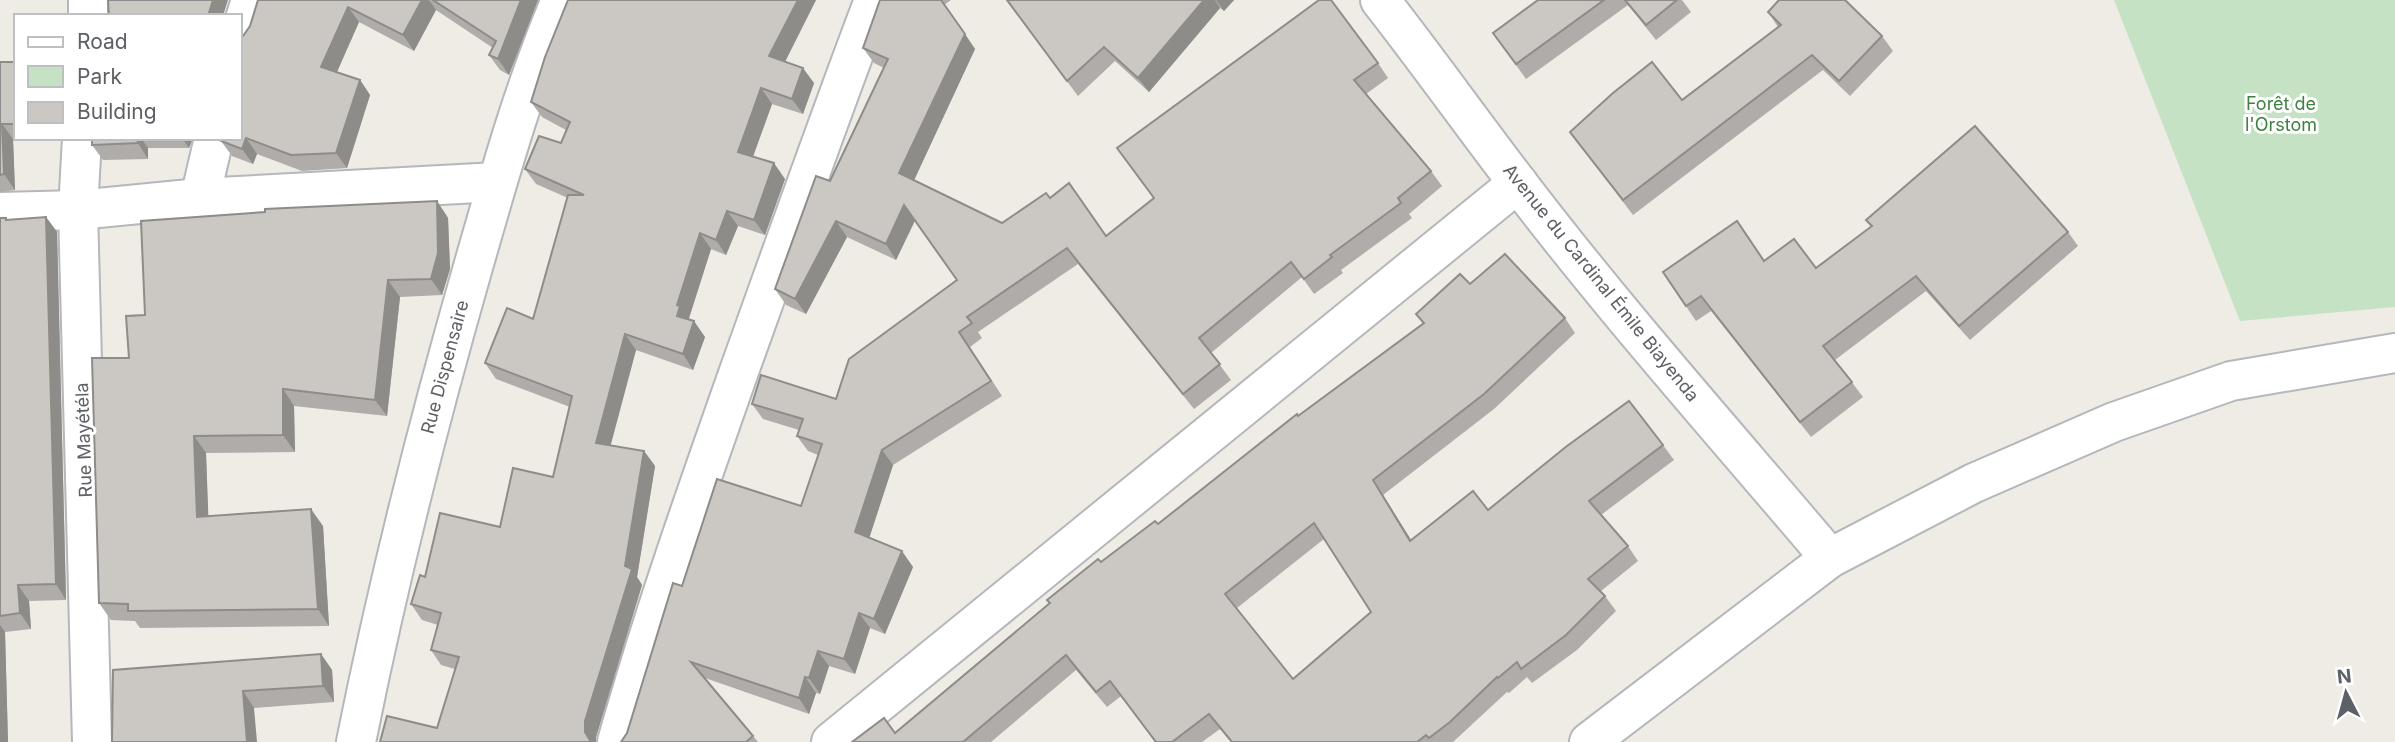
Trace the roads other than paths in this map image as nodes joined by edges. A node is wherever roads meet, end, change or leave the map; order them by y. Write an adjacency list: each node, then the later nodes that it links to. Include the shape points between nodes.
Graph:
1 (251, 0): 5 (street)
2 (561, 0): 8 (street, Rue Dispensaire, via 538,53)
3 (874, 0): 17 (street, via 716,438 637,669)
4 (1380, 0): 9 (street, Avenue du Cardinal Émile Biayenda)
5 (242, 29)
6 (82, 140): 11 (street, Rue Mayétéla)
7 (214, 140): 10 (street)
8 (497, 182): 10 (street); 16 (street, Rue Dispensaire, via 442,375)
9 (1518, 183): 14 (street, Avenue du Cardinal Émile Biayenda); 18 (street)
10 (200, 198): 11 (street)
11 (78, 210): 12 (street); 15 (street, Rue Mayétéla)
12 (0, 212)
13 (2395, 353): 14 (street, via 2231,381 2114,422 1974,483)
14 (1830, 558): 19 (street)
15 (92, 742)
16 (356, 742)
17 (617, 742)
18 (831, 742)
19 (1589, 742)

